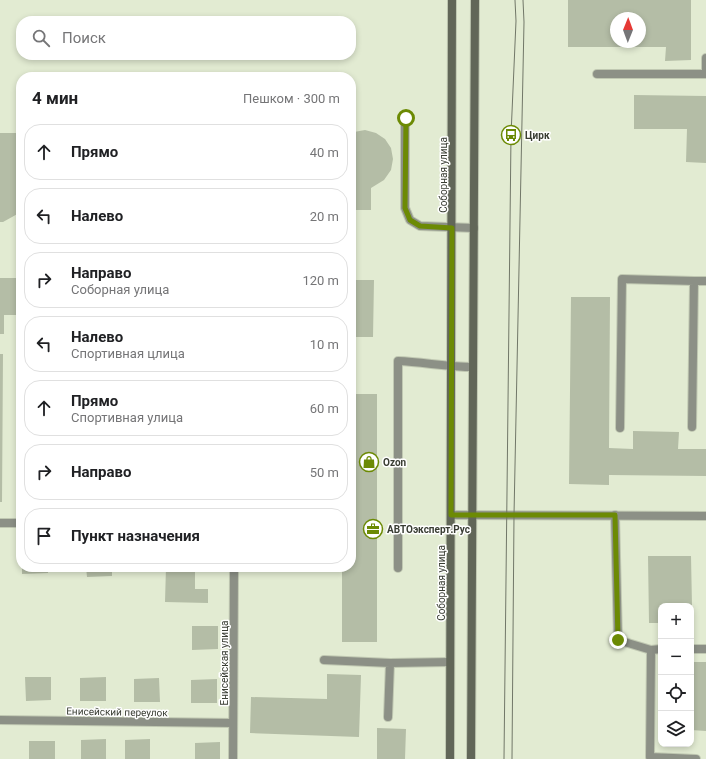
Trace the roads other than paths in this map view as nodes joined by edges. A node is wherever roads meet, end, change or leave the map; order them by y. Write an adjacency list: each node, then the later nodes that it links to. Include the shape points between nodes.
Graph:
1 (452, 0): 6 (main road, Соборная улица)
2 (475, 0): 7 (main road)
3 (706, 58): 4 (street, via 706,74)
4 (597, 74)
5 (406, 118): 6 (street, via 405,208 410,220 420,226)
6 (452, 228): 7 (street); 10 (main road, Соборная улица)
7 (474, 228): 11 (main road)
8 (694, 281): 9 (street); 12 (street); 13 (street, via 622,279)
9 (706, 281)
10 (451, 367): 11 (street); 15 (main road, Соборная улица); 20 (street, via 398,360)
11 (473, 367): 14 (main road)
12 (692, 427)
13 (620, 428)
14 (472, 514): 15 (street); 16 (street); 34 (main road)
15 (451, 515): 27 (main road, Соборная улица)
16 (615, 515): 17 (street); 24 (street, via 618,640)
17 (706, 516)
18 (0, 523): 19 (street)
19 (16, 523)
20 (398, 568)
21 (234, 572): 31 (street, Енисейская улица)
22 (694, 649): 23 (street)
23 (706, 649)
24 (651, 650): 25 (street); 35 (street, via 650,758)
25 (658, 650)
26 (324, 660): 28 (street)
27 (450, 662): 28 (street); 33 (main road, Соборная улица)
28 (390, 663): 29 (street)
29 (388, 717)
30 (0, 720): 31 (street, Енисейский переулок)
31 (233, 723): 32 (street, Енисейская улица)
32 (233, 759)
33 (450, 759)
34 (471, 759)
35 (696, 759)

